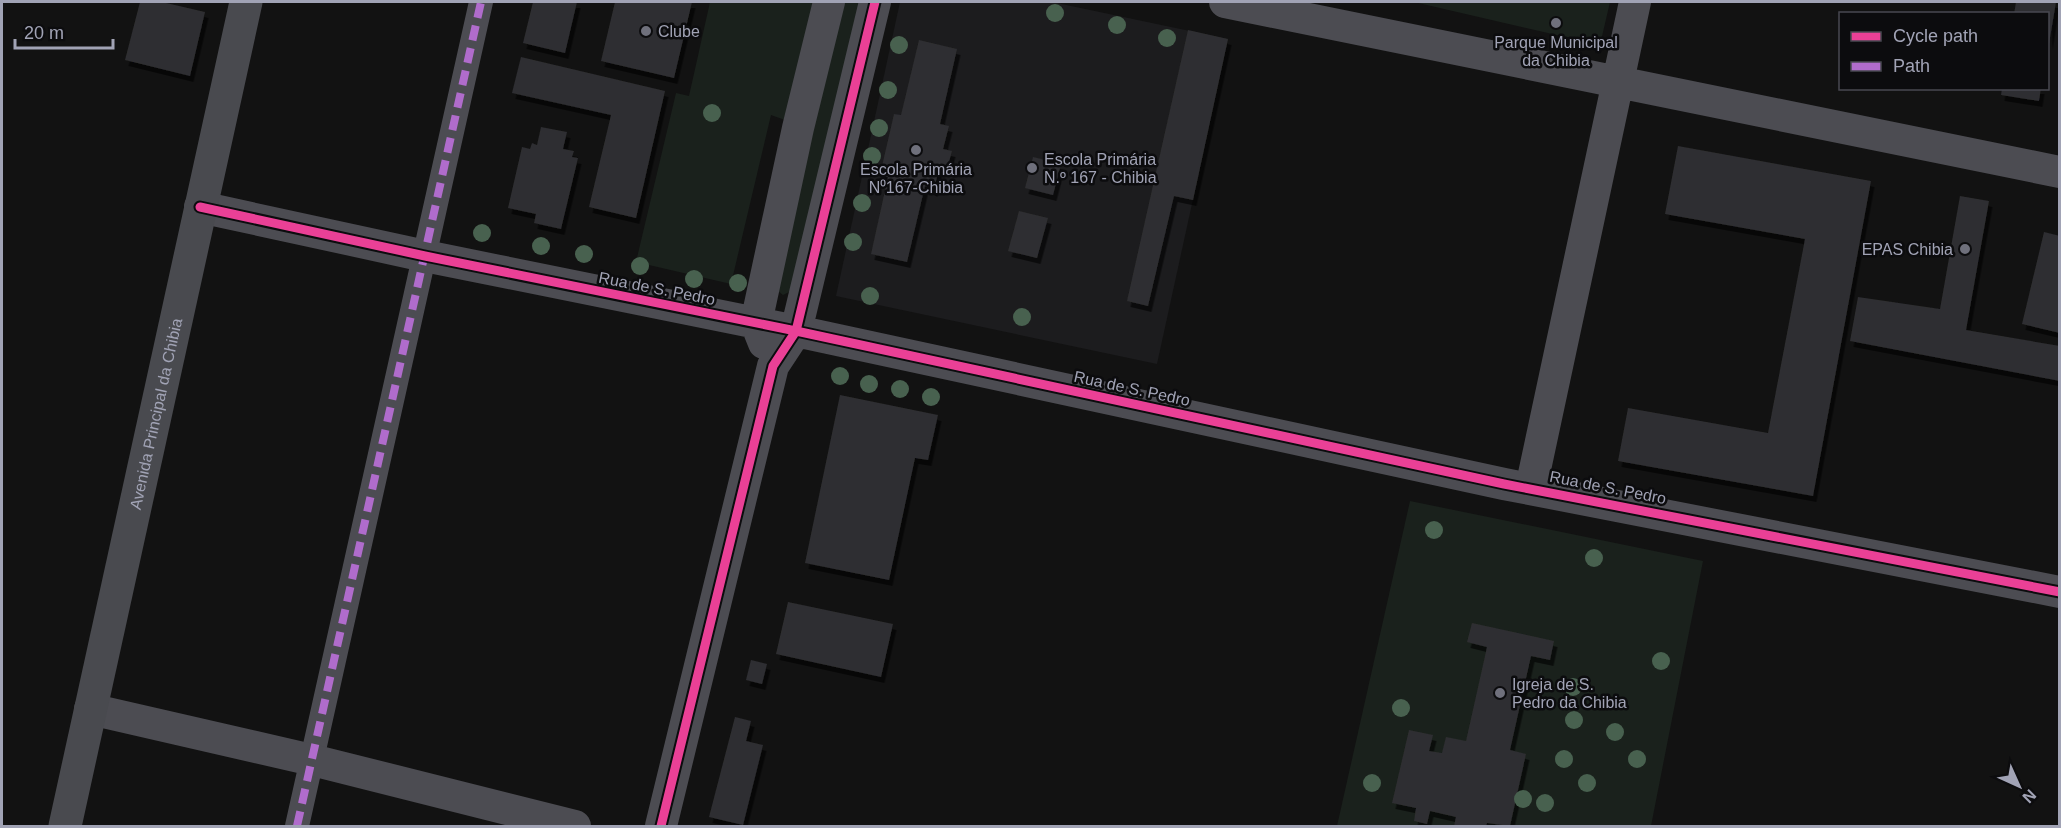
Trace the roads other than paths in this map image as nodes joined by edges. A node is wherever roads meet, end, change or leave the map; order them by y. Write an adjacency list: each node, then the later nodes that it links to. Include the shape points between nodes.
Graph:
1 (246, 2): 9 (main road, Avenida Principal da Chibia)
2 (482, 2): 10 (street)
3 (828, 2): 11 (street)
4 (876, 2): 12 (street)
5 (1225, 2): 7 (street)
6 (1635, 2): 7 (street)
7 (1617, 81): 8 (street); 14 (street)
8 (2060, 172)
9 (200, 207): 10 (street, Rua de S. Pedro); 16 (main road, Avenida Principal da Chibia)
10 (424, 256): 11 (street, Rua de S. Pedro); 17 (street)
11 (756, 323): 12 (street, Rua de S. Pedro); 13 (street)
12 (796, 331): 13 (street); 14 (street, Rua de S. Pedro)
13 (773, 366): 21 (street)
14 (1531, 488): 15 (street, Rua de S. Pedro)
15 (2060, 592)
16 (90, 709): 17 (street); 18 (main road, Avenida Principal da Chibia)
17 (312, 760): 19 (street); 20 (street)
18 (65, 826)
19 (297, 826)
20 (575, 826)
21 (662, 826)

